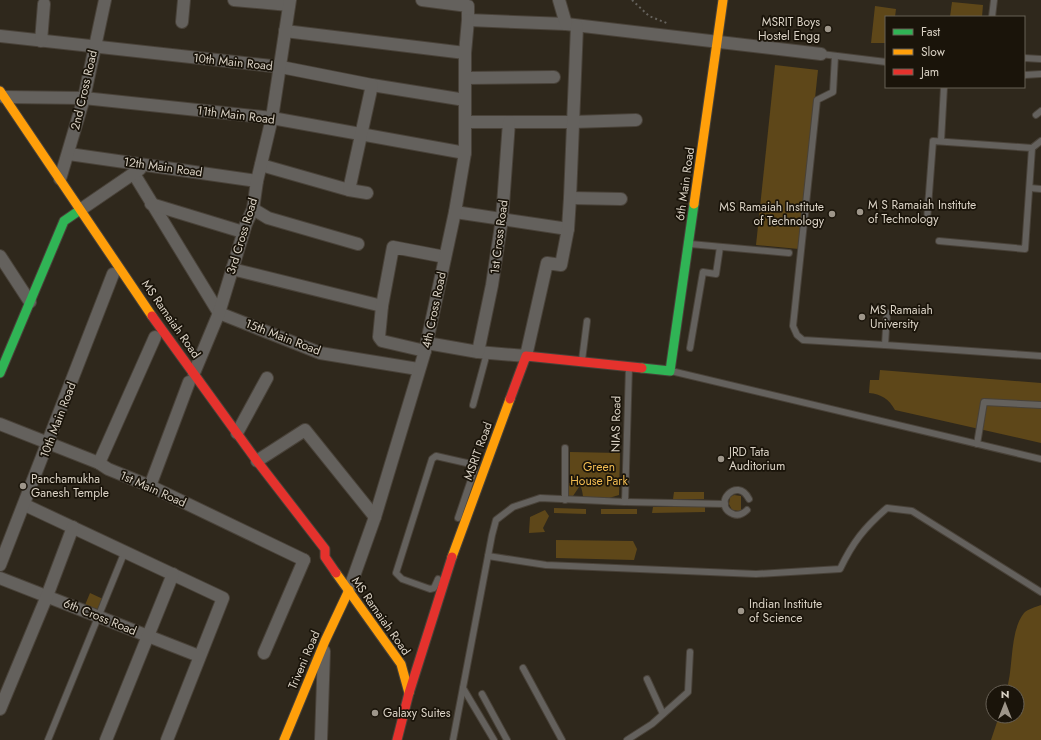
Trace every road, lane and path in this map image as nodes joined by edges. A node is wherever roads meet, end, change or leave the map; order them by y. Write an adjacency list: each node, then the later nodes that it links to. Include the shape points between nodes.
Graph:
1 (105, 0): 20 (street, 2nd Cross Road)
2 (184, 0): 13 (street)
3 (234, 0): 9 (street)
4 (422, 0): 12 (street, via 468,6)
5 (559, 0): 14 (street)
6 (632, 0): 15 (path, via 648,16)
7 (723, 0): 19 (street, 6th Main Road)
8 (994, 0): 11 (lane)
9 (289, 3): 16 (street, 3rd Cross Road)
10 (44, 4): 18 (street)
11 (992, 16)
12 (468, 20): 14 (street); 21 (street, 4th Cross Road)
13 (182, 22)
14 (571, 25): 19 (street); 41 (street)
15 (676, 26)
16 (286, 31): 21 (street); 27 (street, 3rd Cross Road)
17 (0, 36): 18 (street, 10th Main Road)
18 (41, 41): 20 (street, 10th Main Road)
19 (717, 42): 22 (street); 70 (street, 6th Main Road)
20 (93, 47): 27 (street, 10th Main Road); 35 (street, 2nd Cross Road)
21 (465, 53): 31 (street, 4th Cross Road)
22 (821, 54): 23 (lane)
23 (836, 56): 26 (lane); 83 (lane, via 833,92 817,100 793,326 803,340)
24 (1025, 58): 25 (lane)
25 (1041, 59)
26 (885, 62)
27 (280, 67): 32 (street, 10th Main Road); 37 (street, 3rd Cross Road)
28 (1041, 74): 29 (lane)
29 (1025, 75)
30 (554, 77): 31 (street)
31 (466, 78): 36 (street, 4th Cross Road)
32 (372, 85): 36 (street, 10th Main Road); 42 (street)
33 (944, 88): 43 (lane)
34 (2, 94): 35 (street, 11th Main Road); 51 (street, MS Ramaiah Road)
35 (84, 98): 37 (street, 11th Main Road); 47 (street, 2nd Cross Road)
36 (465, 100): 39 (street, 4th Cross Road)
37 (272, 118): 42 (street, 11th Main Road); 49 (street, 3rd Cross Road)
38 (636, 120): 41 (street)
39 (466, 122): 40 (street); 46 (street, 4th Cross Road)
40 (509, 122): 41 (street); 63 (street, 1st Cross Road)
41 (573, 122): 57 (street)
42 (361, 134): 46 (street, 11th Main Road); 55 (street)
43 (941, 141): 45 (lane); 64 (lane, via 932,141)
44 (1041, 141): 45 (lane)
45 (1032, 148): 53 (lane)
46 (465, 153): 61 (street, 4th Cross Road)
47 (69, 154): 48 (street, 12th Main Road); 51 (street, 2nd Cross Road)
48 (147, 165): 50 (street); 52 (street, 12th Main Road)
49 (261, 165): 52 (street, 3rd Cross Road); 55 (street)
50 (134, 174): 59 (street); 62 (street)
51 (60, 179): 62 (street, MS Ramaiah Road)
52 (257, 181): 60 (street, 3rd Cross Road)
53 (1030, 188): 54 (lane); 68 (lane, via 1025,249)
54 (1041, 189)
55 (349, 190): 56 (street)
56 (367, 193)
57 (570, 198): 58 (street); 65 (street)
58 (621, 199)
59 (151, 204): 66 (street); 79 (street)
60 (253, 210): 66 (street, 3rd Cross Road); 69 (street, via 268,218)
61 (455, 212): 63 (street); 74 (street, 4th Cross Road)
62 (73, 213): 77 (street, via 64,221); 96 (street, MS Ramaiah Road, via 160,328)
63 (502, 219): 65 (street); 87 (street, 1st Cross Road)
64 (927, 220)
65 (568, 229): 88 (street, via 561,265 547,263)
66 (243, 232): 75 (street, 3rd Cross Road)
67 (88, 239): 76 (street, MS Ramaiah Road)
68 (939, 241)
69 (358, 244)
70 (688, 244): 71 (lane); 94 (street, 6th Main Road)
71 (720, 247): 72 (lane); 85 (lane, via 716,274 703,272)
72 (789, 253)
73 (0, 256): 77 (street)
74 (445, 257): 78 (street, via 393,247); 84 (street, 4th Cross Road)
75 (232, 269): 78 (street); 79 (street, 3rd Cross Road)
76 (114, 274): 82 (street, MS Ramaiah Road); 103 (street, 10th Main Road)
77 (30, 302): 95 (street)
78 (382, 306): 84 (street, via 379,337 382,341)
79 (219, 313): 93 (street, 15th Main Road, via 320,353); 96 (street, 3rd Cross Road)
80 (887, 313): 83 (lane)
81 (587, 321): 90 (lane)
82 (155, 337): 86 (street, MS Ramaiah Road); 109 (street)
83 (885, 345): 89 (lane)
84 (426, 347): 87 (street); 93 (street, 4th Cross Road)
85 (690, 348)
86 (163, 349)
87 (483, 352): 88 (street); 99 (lane)
88 (526, 356): 90 (street); 122 (street, MSRIT Road)
89 (1041, 356)
90 (582, 360): 92 (street)
91 (176, 366): 96 (street, MS Ramaiah Road)
92 (629, 366): 94 (street); 114 (lane, NIAS Road)
93 (418, 369): 118 (street, 4th Cross Road)
94 (670, 371): 104 (lane)
95 (0, 373)
96 (191, 378): 98 (street, MS Ramaiah Road); 102 (street, MS Ramaiah Road); 111 (street, 3rd Cross Road)
97 (267, 378): 102 (street)
98 (196, 393)
99 (473, 405)
100 (1041, 405): 104 (lane, via 984,402)
101 (0, 424): 103 (street, 1st Main Road)
102 (237, 433): 108 (street, MS Ramaiah Road)
103 (49, 442): 109 (street, 1st Main Road); 116 (street, 10th Main Road)
104 (977, 444): 107 (lane)
105 (236, 448): 110 (street)
106 (565, 448): 113 (lane)
107 (1041, 459)
108 (257, 461): 118 (street, via 305,430); 124 (street, MS Ramaiah Road, via 325,549)
109 (99, 463): 111 (street, 1st Main Road)
110 (264, 485)
111 (150, 486): 126 (street, 1st Main Road)
112 (749, 499): 115 (lane, via 744,492 736,490 726,496)
113 (565, 500): 114 (lane); 125 (lane, via 540,498 513,507 496,520)
114 (625, 502): 115 (lane)
115 (725, 504): 117 (lane, via 728,512 736,515)
116 (25, 505): 120 (street); 127 (street, 10th Main Road)
117 (747, 510)
118 (376, 517): 130 (street, 4th Cross Road)
119 (456, 522): 122 (lane, via 475,468 471,464 437,455 432,459 396,574 425,588 434,588)
120 (73, 527): 123 (street); 132 (street)
121 (452, 536): 122 (lane)
122 (453, 545): 137 (street, MSRIT Road)
123 (125, 551): 128 (street); 133 (lane)
124 (320, 556): 126 (street); 130 (street, MS Ramaiah Road)
125 (488, 556): 131 (lane, via 546,565 756,574 840,569 849,550 865,528 887,508 912,511); 143 (lane)
126 (304, 560): 138 (street)
127 (0, 565)
128 (173, 574): 134 (street); 139 (street, via 223,598)
129 (0, 578): 132 (street, 6th Cross Road)
130 (348, 590): 135 (street, Triveni Road); 140 (street, MS Ramaiah Road)
131 (1041, 592)
132 (47, 596): 133 (street, 6th Cross Road); 146 (street)
133 (99, 617): 134 (street, 6th Cross Road); 148 (lane)
134 (147, 636): 139 (street, 6th Cross Road); 149 (street)
135 (325, 641): 151 (street, Triveni Road); 152 (street)
136 (690, 652): 147 (lane, via 688,692)
137 (423, 653): 140 (street); 144 (street, MSRIT Road)
138 (264, 654)
139 (199, 656): 150 (street)
140 (401, 664): 144 (street, MS Ramaiah Road)
141 (523, 668): 157 (lane)
142 (646, 679): 147 (lane)
143 (462, 688): 154 (lane); 155 (lane)
144 (409, 693): 153 (street, MS Ramaiah Road)
145 (482, 694): 156 (lane)
146 (0, 709)
147 (663, 714): 158 (lane)
148 (48, 740)
149 (106, 740)
150 (167, 740)
151 (284, 740)
152 (321, 740)
153 (397, 740)
154 (453, 740)
155 (494, 740)
156 (507, 740)
157 (562, 740)
158 (627, 740)

